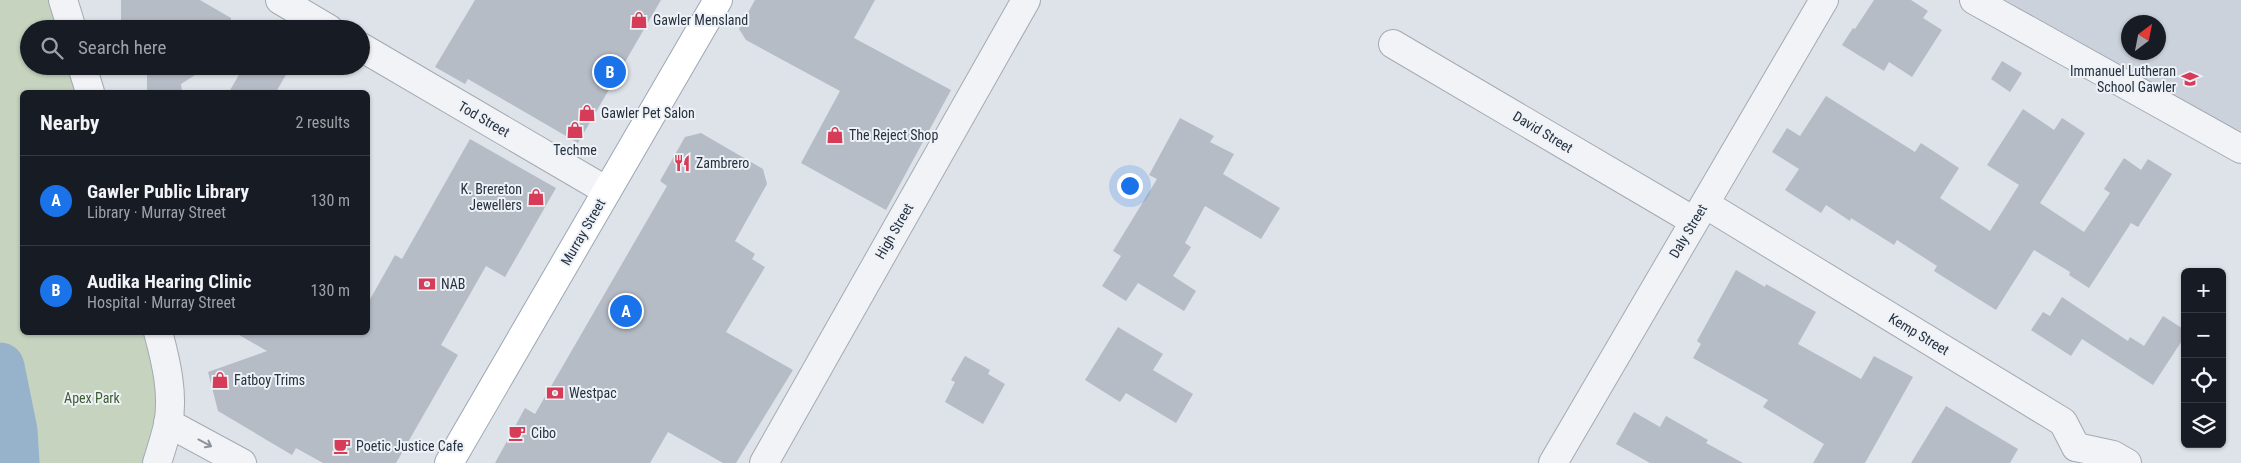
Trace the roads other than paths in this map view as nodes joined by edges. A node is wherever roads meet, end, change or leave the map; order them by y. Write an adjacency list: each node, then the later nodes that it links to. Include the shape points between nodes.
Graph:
1 (63, 0): 7 (street)
2 (280, 0): 8 (street)
3 (718, 0): 14 (main road, Murray Street)
4 (1026, 0): 22 (street, High Street)
5 (1824, 0): 15 (street, Daly Street)
6 (1974, 0): 13 (street)
7 (69, 20)
8 (314, 20)
9 (1393, 44): 15 (street, David Street)
10 (370, 52): 14 (street, Tod Street)
11 (85, 75): 12 (street)
12 (89, 90)
13 (2241, 149)
14 (607, 191): 21 (main road, Murray Street)
15 (1699, 212): 18 (street, Kemp Street, via 2063,422); 23 (street, Daly Street)
16 (159, 335): 17 (street, via 166,361)
17 (168, 423): 19 (street); 20 (street, one-way to 20)
18 (2071, 455): 24 (street, Kemp Street, via 2113,455)
19 (157, 463)
20 (242, 463)
21 (448, 463)
22 (764, 463)
23 (1553, 463)
24 (2127, 463)

